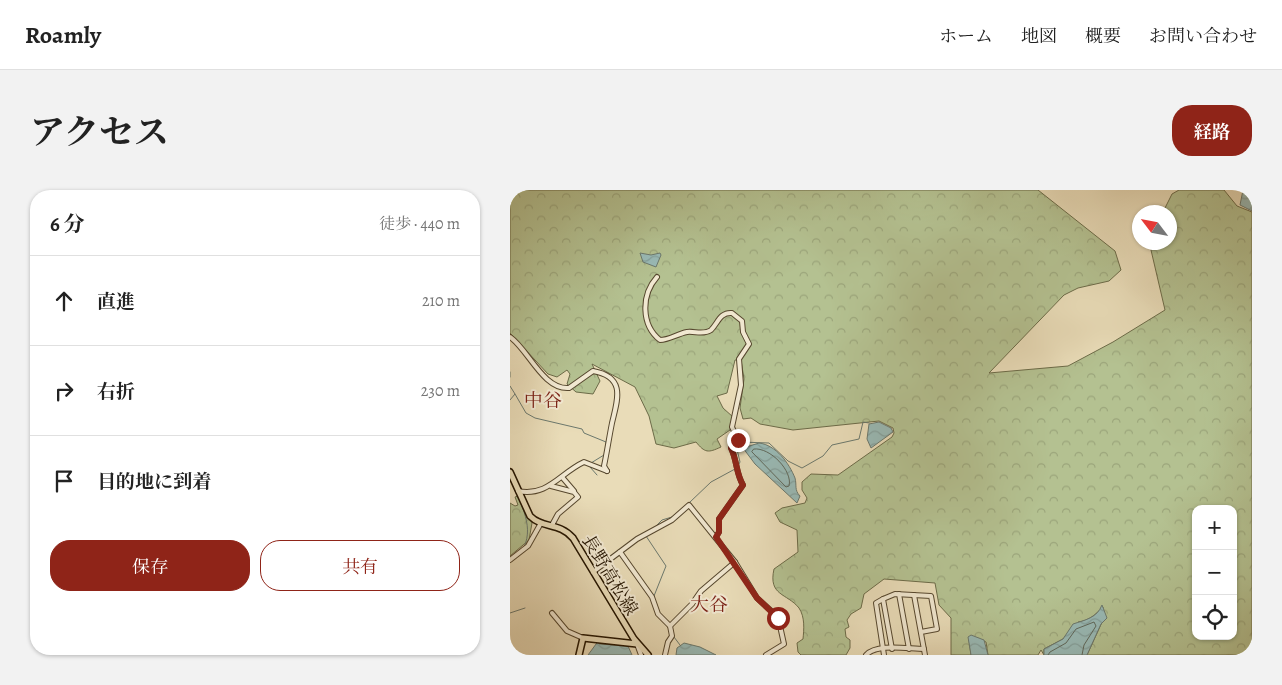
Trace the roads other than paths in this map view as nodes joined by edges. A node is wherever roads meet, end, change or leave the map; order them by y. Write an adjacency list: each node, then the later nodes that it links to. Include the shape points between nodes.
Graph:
1 (657, 278): 10 (street, via 647,291 646,321 660,340 685,333 709,332 728,312 742,321 748,344 739,359 742,385 732,427 738,440 731,448 743,485 719,519)
2 (510, 337): 4 (street, via 537,368 560,387 569,388 594,370 614,384 619,400 604,466 607,471 582,463)
3 (510, 472): 6 (main road, 長野高松線)
4 (562, 477): 5 (street); 7 (street)
5 (551, 486): 6 (street, via 533,492); 7 (street)
6 (518, 491): 8 (main road, 長野高松線, via 530,516)
7 (574, 492): 9 (street, via 577,499 558,514)
8 (541, 522): 9 (main road, 長野高松線); 12 (street, via 528,546)
9 (552, 526): 14 (main road, 長野高松線, via 569,534)
10 (716, 537): 11 (street, via 689,505 672,520 662,523); 13 (street)
11 (620, 552): 14 (street); 19 (street, via 652,597 658,614)
12 (510, 560)
13 (735, 562): 19 (street, via 701,591); 31 (street, via 757,598 780,620 784,644)
14 (594, 571): 22 (main road, 長野高松線)
15 (899, 594): 16 (street); 17 (street); 25 (street)
16 (914, 595): 20 (street); 20 (street, via 931,596 937,629)
17 (884, 599): 23 (street, via 876,603); 24 (street)
18 (552, 613): 21 (street, via 567,631)
19 (670, 626): 30 (street, via 672,636)
20 (921, 632): 26 (street)
21 (583, 638): 22 (main road); 27 (main road)
22 (637, 644): 28 (street); 29 (main road, 長野高松線)
23 (883, 648): 24 (street); 32 (street); 33 (street)
24 (892, 649): 25 (street)
25 (909, 649): 26 (street)
26 (924, 649): 34 (street)
27 (579, 655)
28 (640, 655)
29 (648, 655)
30 (665, 655)
31 (766, 655)
32 (866, 655)
33 (884, 655)
34 (925, 655)

